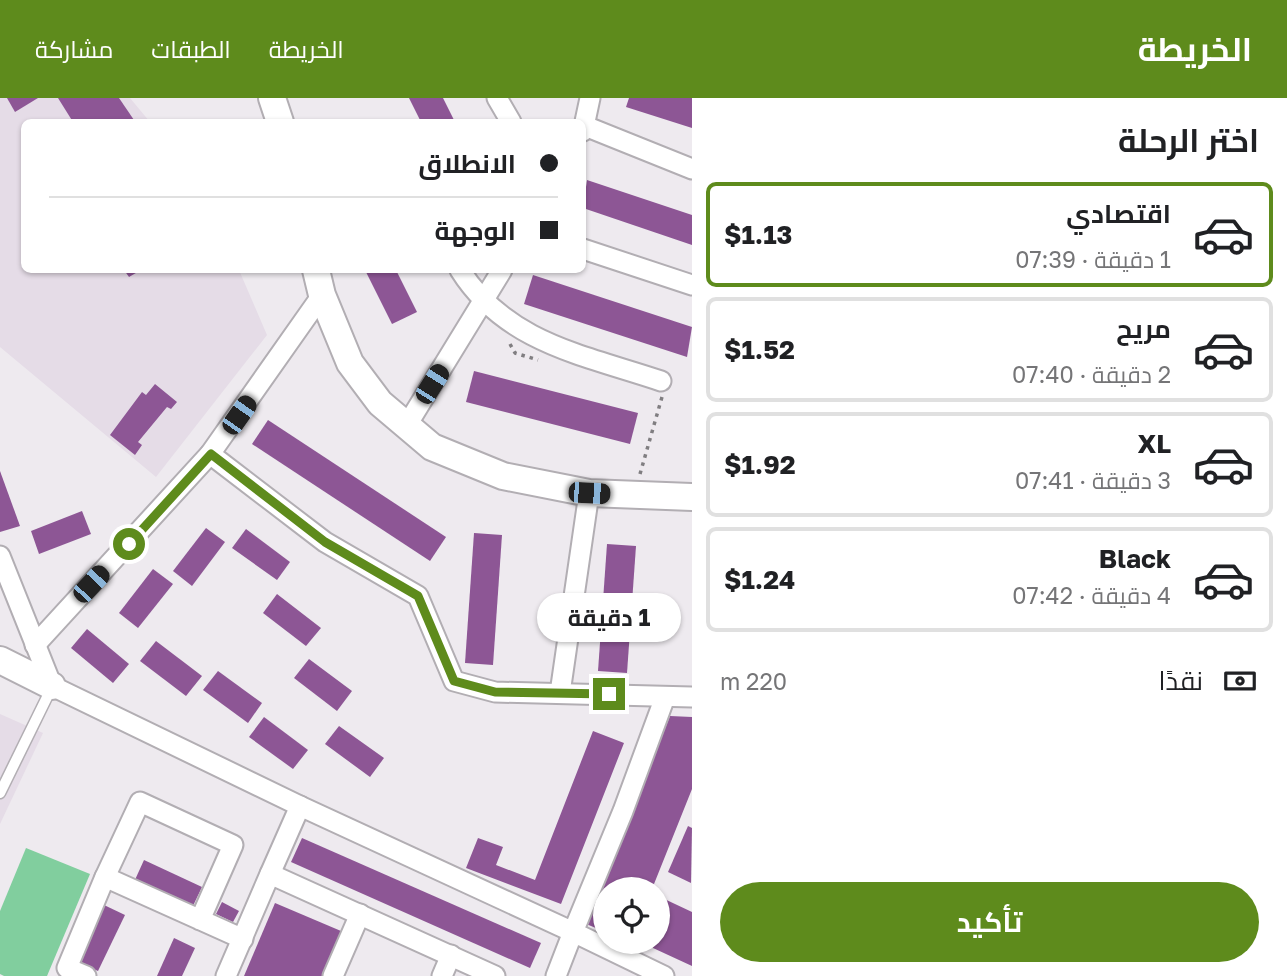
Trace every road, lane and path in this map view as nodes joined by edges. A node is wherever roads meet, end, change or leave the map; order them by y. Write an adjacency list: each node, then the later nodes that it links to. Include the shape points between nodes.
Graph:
1 (272, 98): 4 (main road)
2 (497, 98): 5 (street)
3 (590, 98): 6 (street)
4 (279, 119)
5 (509, 119)
6 (586, 119)
7 (586, 129): 8 (street)
8 (692, 169)
9 (586, 250): 13 (street)
10 (317, 273): 14 (main road)
11 (462, 273): 15 (street)
12 (500, 273): 15 (street)
13 (692, 285)
14 (322, 295): 19 (main road, via 350,363 380,403); 20 (street)
15 (484, 302): 18 (street, via 528,335); 19 (street)
16 (506, 337): 17 (path, via 515,354)
17 (542, 362)
18 (657, 391): 21 (path, via 639,479)
19 (407, 425): 22 (main road, via 432,447 503,476)
20 (211, 454): 25 (street); 29 (street, via 325,542 418,596 454,681 495,692)
21 (649, 479)
22 (589, 493): 23 (main road); 29 (street)
23 (692, 497)
24 (0, 556): 25 (street)
25 (35, 645): 28 (street)
26 (0, 660): 27 (main road)
27 (12, 675): 28 (main road)
28 (52, 686): 32 (lane); 33 (street)
29 (561, 692): 30 (street)
30 (665, 697): 31 (street); 38 (street)
31 (692, 697)
32 (0, 793)
33 (300, 807): 34 (street); 38 (street)
34 (270, 874): 36 (street); 39 (street)
35 (105, 877): 37 (street); 37 (street, via 140,802 233,845); 41 (street)
36 (360, 914): 40 (street); 44 (street)
37 (200, 920): 39 (street)
38 (573, 932): 47 (street); 48 (street)
39 (243, 939): 43 (street)
40 (451, 956): 45 (street); 46 (street)
41 (65, 972): 42 (street)
42 (86, 976)
43 (226, 976)
44 (333, 976)
45 (442, 976)
46 (495, 976)
47 (555, 976)
48 (664, 976)

